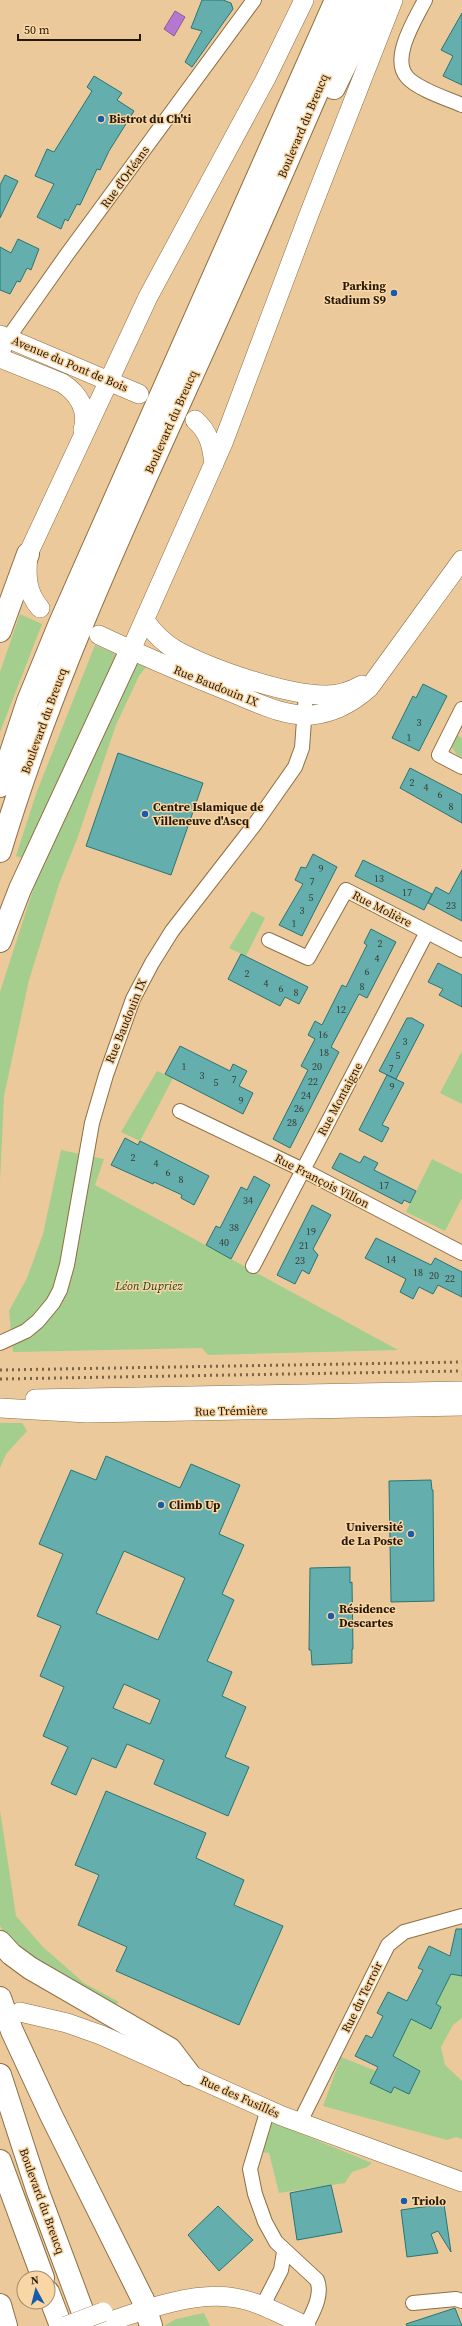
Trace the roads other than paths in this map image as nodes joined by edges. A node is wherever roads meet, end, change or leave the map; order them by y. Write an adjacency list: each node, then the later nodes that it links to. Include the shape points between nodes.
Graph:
1 (304, 0): 12 (main road, via 266,78 148,297)
2 (336, 0): 29 (highway, Boulevard du Breucq, via 60,623 28,701)
3 (357, 0): 9 (highway, Boulevard du Breucq)
4 (377, 0): 9 (highway, via 322,112)
5 (393, 0): 16 (main road)
6 (425, 0): 8 (street, via 403,50 402,61 407,77 423,88)
7 (252, 1): 10 (street, Rue d'Orléans, via 68,253)
8 (462, 105)
9 (266, 211): 30 (highway, Boulevard du Breucq, via 78,632 34,746)
10 (4, 336): 11 (street, Rue d'Orléans); 12 (main road, Avenue du Pont de Bois)
11 (0, 358): 15 (main road, Avenue du Pont de Bois, via 70,388 82,404)
12 (108, 381): 13 (main road, Avenue du Pont de Bois); 15 (main road)
13 (139, 394)
14 (195, 420): 16 (main road, via 204,428 210,439)
15 (82, 437): 17 (main road)
16 (214, 464): 20 (main road)
17 (28, 554): 19 (main road, via 26,570 29,592); 21 (highway)
18 (462, 560): 24 (main road, Rue Baudouin IX)
19 (40, 608)
20 (145, 621): 23 (main road); 25 (main road, Rue Baudouin IX, via 153,632 176,650 246,677)
21 (0, 631)
22 (99, 635): 23 (main road)
23 (131, 650): 27 (main road, Rue Baudouin IX, via 274,709); 33 (highway, via 20,888)
24 (396, 650): 25 (main road, Rue Baudouin IX, via 375,676 357,688 328,695); 27 (main road, Rue Baudouin IX, via 378,678 357,699 334,710)
25 (306, 694): 27 (street, Rue Baudouin IX)
26 (462, 709): 28 (street, via 438,755)
27 (304, 714): 39 (street, Rue Baudouin IX, via 302,748 295,767 255,824 172,931 133,998 92,1123 67,1265 60,1290 38,1321 26,1331)
28 (462, 767)
29 (0, 786)
30 (0, 851)
31 (427, 932): 32 (street, Rue Molière, via 346,890 308,958); 34 (street, Rue Molière); 36 (street, Rue Montaigne)
32 (269, 940)
33 (0, 941)
34 (462, 950)
35 (180, 1111): 36 (street, Rue François Villon)
36 (303, 1170): 37 (street, Rue François Villon); 38 (street, Rue Montaigne)
37 (462, 1253)
38 (253, 1266)
39 (0, 1343)
40 (462, 1391): 41 (main road, Rue Trémière)
41 (0, 1399)
42 (462, 1406): 43 (main road, Rue Trémière, via 87,1413)
43 (0, 1408)
44 (462, 1916): 51 (street, Rue du Terroir, via 404,1932 388,1945)
45 (0, 1942): 48 (highway, via 30,1968 170,2049)
46 (0, 1998): 61 (highway, via 51,2115)
47 (20, 2012): 48 (main road, Rue des Fusillés, via 83,2028)
48 (189, 2074): 50 (main road, Rue des Fusillés)
49 (0, 2075): 62 (highway, Boulevard du Breucq, via 30,2171)
50 (268, 2109): 51 (main road, Rue des Fusillés); 54 (street, via 250,2169 265,2222)
51 (300, 2122): 53 (main road, Rue des Fusillés)
52 (0, 2161): 55 (highway)
53 (462, 2182)
54 (284, 2252): 59 (street, via 281,2270); 66 (street, via 316,2280 319,2286 318,2299)
55 (40, 2270)
56 (462, 2301): 57 (street, via 456,2299)
57 (413, 2303)
58 (0, 2305): 63 (highway)
59 (262, 2306): 61 (main road, via 219,2296 189,2299); 66 (main road)
60 (55, 2310): 64 (highway)
61 (147, 2312): 62 (main road)
62 (99, 2322): 65 (main road, bridge)
63 (6, 2326)
64 (61, 2326)
65 (66, 2326)
66 (306, 2326)

